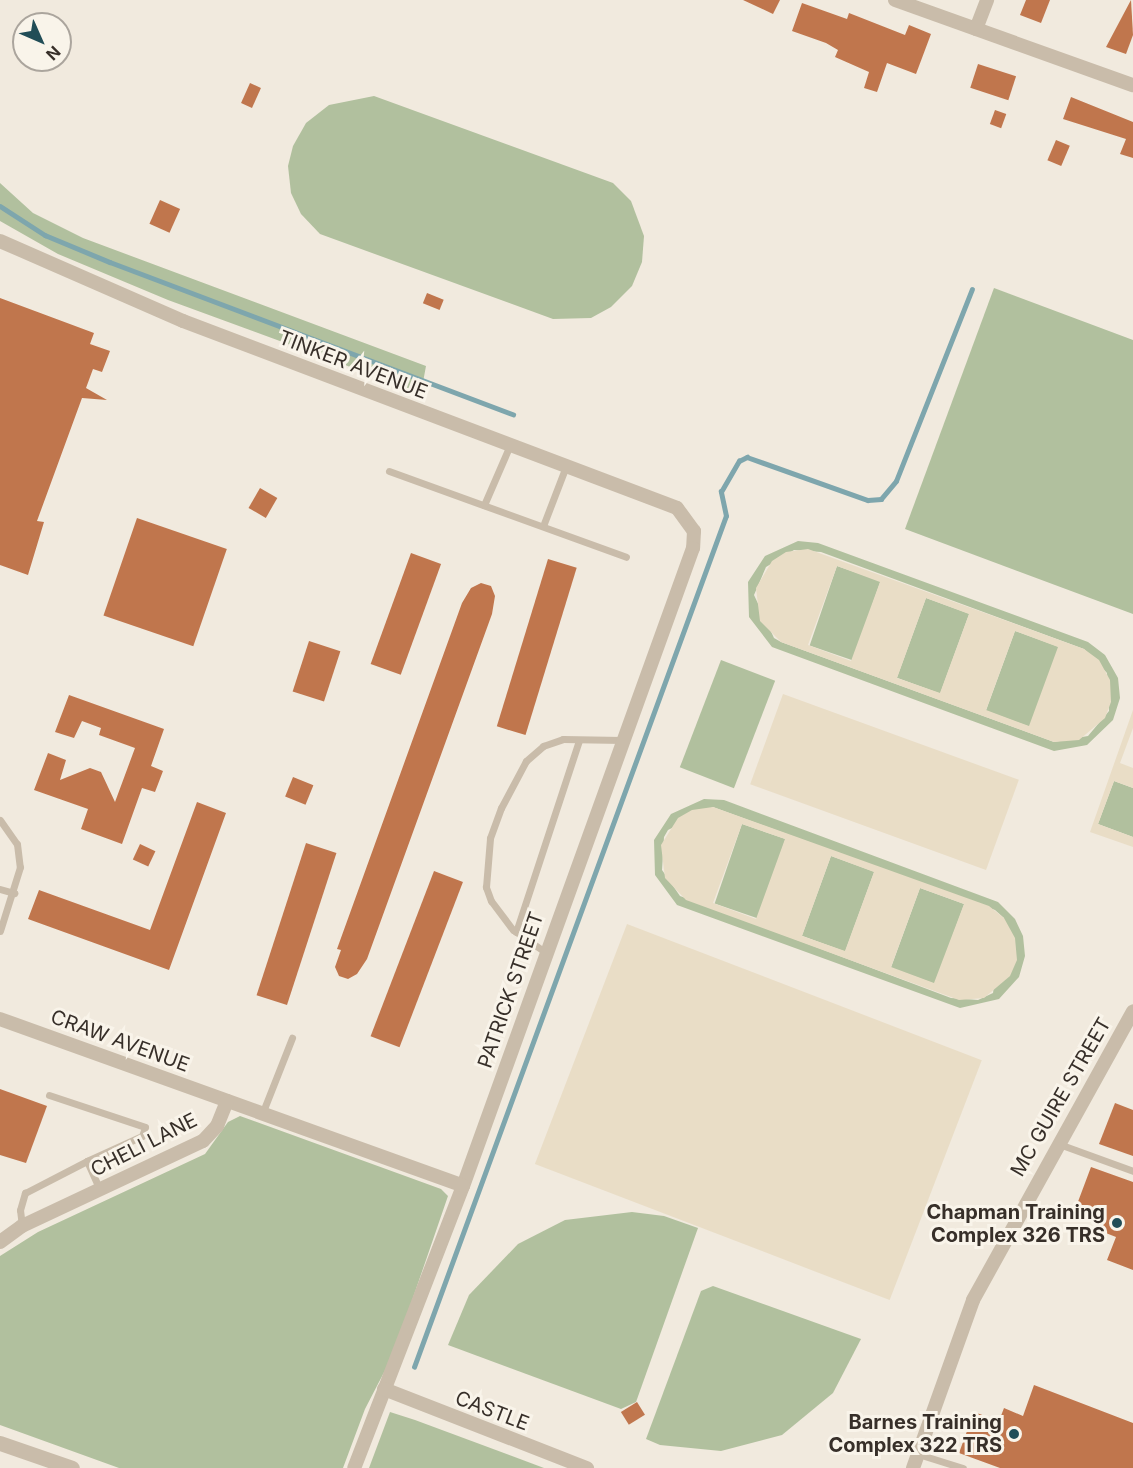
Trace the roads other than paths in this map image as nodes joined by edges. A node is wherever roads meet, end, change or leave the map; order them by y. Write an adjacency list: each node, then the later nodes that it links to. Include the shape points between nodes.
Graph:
1 (895, 0): 3 (street)
2 (987, 0): 3 (street)
3 (976, 29): 4 (street)
4 (1133, 85)
5 (0, 241): 6 (street, TINKER AVENUE, via 183,321)
6 (510, 445): 7 (street, TINKER AVENUE); 9 (lane)
7 (566, 466): 10 (street, TINKER AVENUE, via 677,508); 11 (lane)
8 (389, 471): 9 (lane)
9 (484, 505): 11 (lane)
10 (691, 522): 14 (street, PATRICK STREET, via 693,548)
11 (543, 526): 12 (lane)
12 (626, 557)
13 (579, 740): 14 (lane); 19 (lane); 19 (lane, via 543,746 526,761 490,838 486,887 491,901)
14 (622, 740): 20 (street, PATRICK STREET)
15 (0, 820): 17 (lane, via 17,844 20,867)
16 (0, 889): 17 (lane)
17 (14, 893): 18 (lane)
18 (0, 931)
19 (516, 932): 20 (lane)
20 (545, 952): 30 (street, PATRICK STREET)
21 (1133, 1011): 27 (street, MC GUIRE STREET)
22 (0, 1019): 25 (street, CRAW AVENUE)
23 (292, 1038): 26 (lane)
24 (49, 1095): 28 (lane, via 145,1127 142,1136)
25 (227, 1101): 26 (street); 31 (street, CHELI LANE, via 217,1126 203,1141)
26 (262, 1115): 30 (street)
27 (1056, 1143): 29 (lane); 36 (street, MC GUIRE STREET, via 973,1300)
28 (87, 1161): 31 (lane); 32 (lane, via 26,1193 20,1210)
29 (1133, 1171)
30 (463, 1186): 34 (street, PATRICK STREET)
31 (100, 1190): 32 (street, CHELI LANE)
32 (22, 1226): 33 (street, CHELI LANE)
33 (0, 1242)
34 (384, 1389): 38 (street, PATRICK STREET); 39 (street, CASTLE)
35 (0, 1443): 37 (street)
36 (918, 1454): 40 (street, MC GUIRE STREET); 41 (lane)
37 (72, 1468)
38 (354, 1468)
39 (587, 1468)
40 (913, 1468)
41 (963, 1468)

